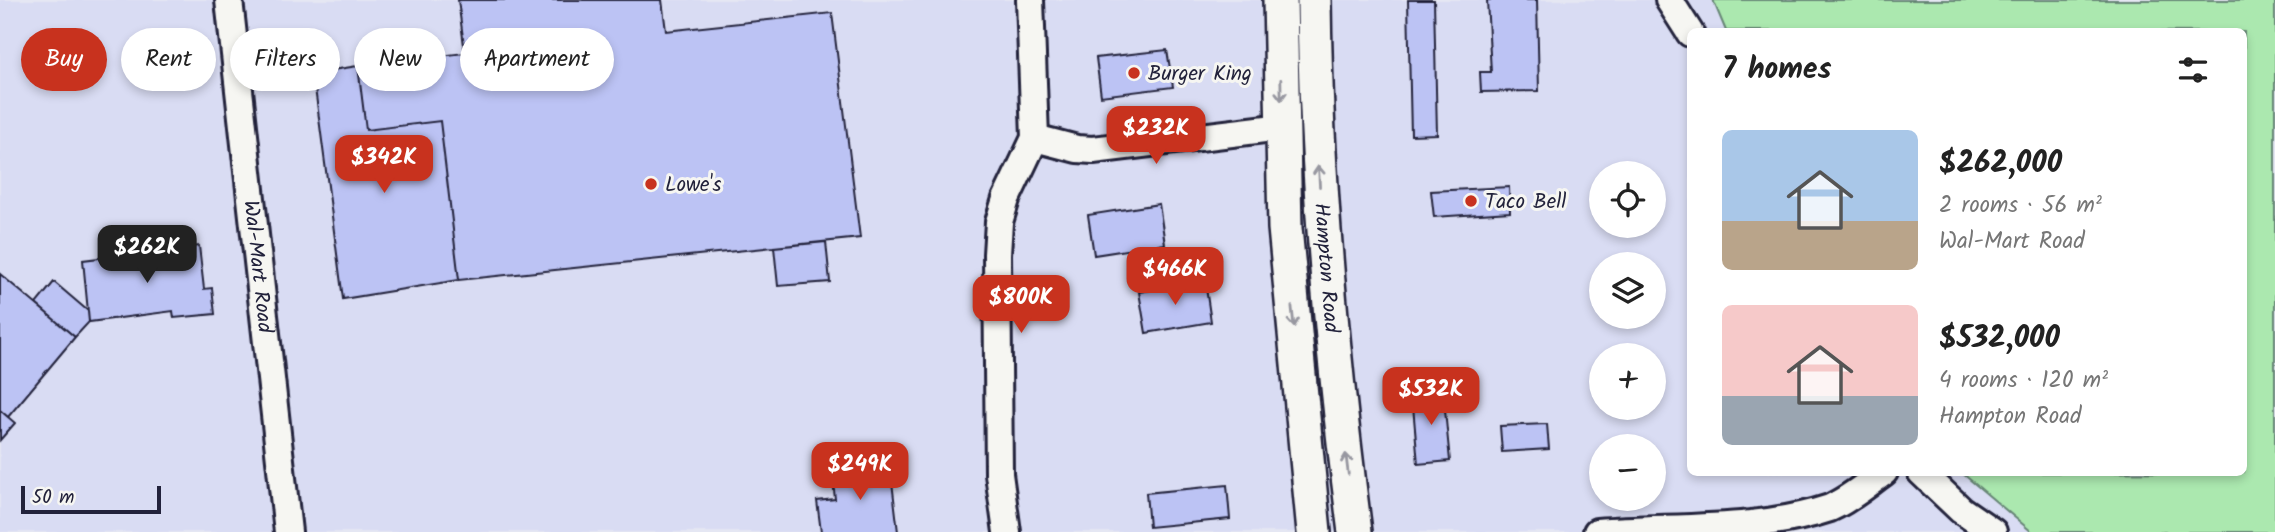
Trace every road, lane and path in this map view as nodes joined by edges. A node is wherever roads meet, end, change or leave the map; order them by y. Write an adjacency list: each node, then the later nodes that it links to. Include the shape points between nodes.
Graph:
1 (229, 0): 11 (street, Wal-Mart Road)
2 (1030, 0): 8 (street)
3 (1280, 0): 7 (main road, Hampton Road, one-way to 7)
4 (1314, 0): 14 (main road, Hampton Road, one-way to 4, via 1323,239)
5 (1669, 0): 6 (street)
6 (1687, 28)
7 (1282, 127): 8 (street, via 1093,150); 13 (main road, Hampton Road, one-way to 13, via 1285,228)
8 (1035, 138): 12 (street, via 999,222 999,448)
9 (1878, 476): 15 (street, via 1833,508 1790,523 1744,530)
10 (1924, 476): 16 (street)
11 (288, 532)
12 (1007, 532)
13 (1314, 532)
14 (1355, 532)
15 (1597, 532)
16 (1993, 532)

